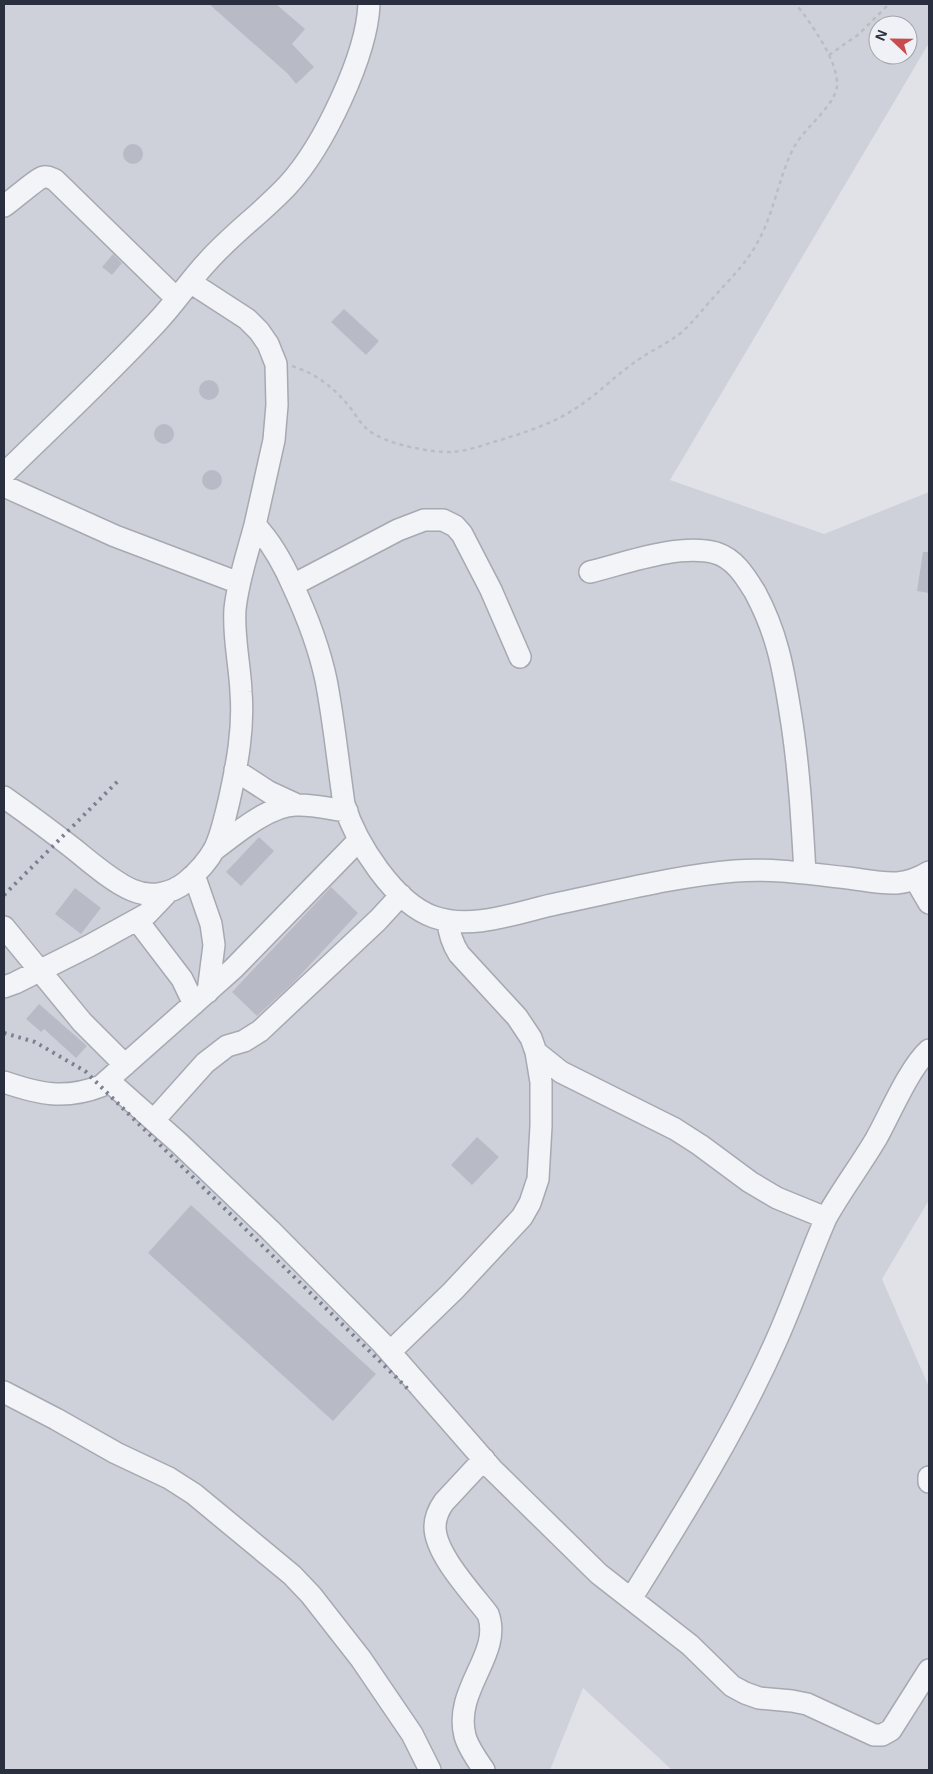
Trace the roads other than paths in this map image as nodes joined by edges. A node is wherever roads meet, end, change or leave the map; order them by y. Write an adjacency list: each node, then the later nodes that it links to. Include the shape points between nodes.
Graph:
1 (369, 4): 3 (lane, via 362,46 332,116 313,150 286,187 232,235)
2 (4, 206): 3 (lane, via 37,180 44,177 55,180)
3 (183, 290): 4 (lane, via 159,321); 6 (lane, via 247,319 268,344 276,364 274,440)
4 (4, 474)
5 (4, 486): 8 (lane, via 115,536)
6 (255, 525): 8 (lane); 9 (lane, via 277,552)
7 (590, 572): 17 (lane, via 659,554 684,551 718,554 740,569 761,604 782,662 797,755)
8 (239, 583): 11 (lane, via 235,634 242,693 242,726)
9 (293, 585): 10 (lane, via 398,530 424,520 443,520 462,534); 14 (lane, via 316,640 326,680)
10 (520, 657)
11 (235, 770): 13 (lane); 16 (lane)
12 (4, 797): 20 (lane, via 132,890 145,894)
13 (295, 804): 14 (lane); 16 (lane, via 256,820)
14 (346, 811): 15 (lane)
15 (359, 840): 21 (lane); 28 (lane)
16 (214, 850): 18 (lane)
17 (805, 873): 19 (lane, via 889,883); 24 (lane, via 745,870 694,876 497,917)
18 (194, 875): 20 (lane); 28 (lane, via 211,924 214,945)
19 (922, 876): 22 (lane)
20 (168, 892): 23 (lane)
21 (401, 895): 24 (lane, via 423,912); 34 (lane, via 260,1031 227,1046 205,1063)
22 (929, 903)
23 (137, 920): 26 (lane); 28 (lane)
24 (448, 921): 30 (lane, via 451,938 459,954 517,1017)
25 (4, 927): 26 (lane)
26 (39, 970): 27 (lane); 31 (lane, via 82,1022)
27 (4, 987)
28 (201, 998): 31 (lane)
29 (929, 1050): 35 (lane, via 918,1062 857,1171)
30 (536, 1052): 35 (lane, via 561,1072 675,1129 776,1198); 36 (lane, via 541,1082 541,1126 538,1179 530,1204 522,1217 453,1291)
31 (125, 1065): 32 (lane)
32 (109, 1081): 33 (lane, via 90,1091 54,1095); 34 (lane)
33 (4, 1082)
34 (154, 1120): 36 (lane, via 270,1230)
35 (826, 1218): 41 (lane, via 776,1341 746,1402)
36 (390, 1352): 38 (lane)
37 (4, 1392): 43 (lane, via 169,1478 194,1494 292,1575 360,1659 412,1734)
38 (484, 1459): 41 (lane, via 599,1574); 44 (lane, via 444,1502 437,1514 435,1529 448,1563 488,1614 492,1624 492,1636 468,1693 463,1723 466,1738)
39 (929, 1477): 40 (lane)
40 (929, 1482)
41 (631, 1599): 42 (lane, via 690,1644 732,1686 745,1694 807,1704 874,1735 891,1730)
42 (929, 1670)
43 (430, 1770)
44 (484, 1770)

